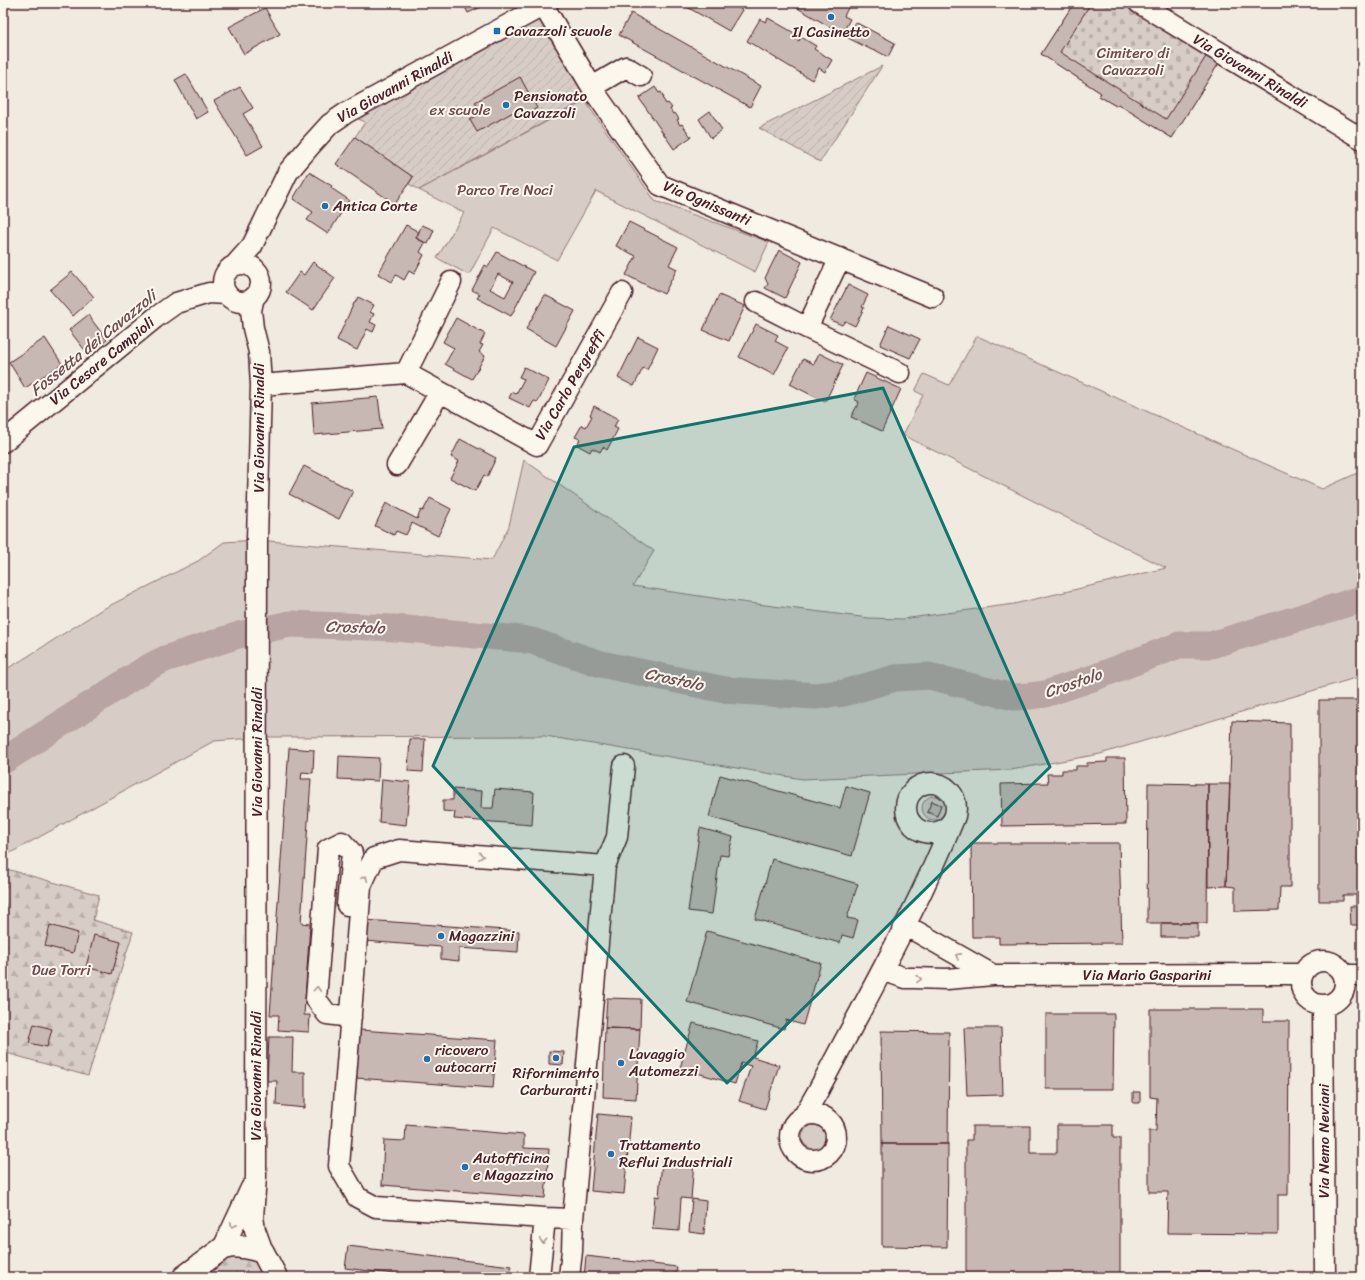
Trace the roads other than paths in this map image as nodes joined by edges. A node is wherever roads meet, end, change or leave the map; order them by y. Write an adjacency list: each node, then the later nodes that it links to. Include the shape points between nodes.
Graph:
1 (1139, 3): 5 (street, Via Giovanni Rinaldi)
2 (546, 4): 4 (street, Via Ognissanti); 6 (street, Via Giovanni Rinaldi, via 330,124 288,172)
3 (641, 76): 4 (street, via 626,67)
4 (592, 88): 7 (street, Via Ognissanti, via 660,185)
5 (1362, 139)
6 (263, 226): 8 (street, via 252,246); 9 (street)
7 (840, 258): 14 (street, Via Ognissanti); 17 (street)
8 (230, 270): 9 (street, via 241,264 253,267); 12 (street)
9 (257, 272): 13 (street, via 261,282)
10 (451, 282): 19 (street)
11 (622, 293): 21 (street, Via Carlo Pergreffi, via 537,445)
12 (222, 295): 13 (street, via 237,301); 16 (street, via 246,312); 22 (street, Via Cesare Campioli, via 176,303)
13 (254, 297): 16 (street, via 251,310)
14 (933, 297)
15 (756, 302): 17 (street)
16 (253, 328): 20 (street, Via Giovanni Rinaldi, via 259,352)
17 (807, 328): 18 (street)
18 (900, 373)
19 (406, 374): 20 (street); 21 (street, Via Carlo Pergreffi)
20 (261, 385): 38 (street, Via Giovanni Rinaldi, via 257,579)
21 (440, 392): 23 (street)
22 (3, 442)
23 (397, 465)
24 (624, 766): 28 (street, via 617,837)
25 (955, 816): 26 (street, via 946,828 939,832); 26 (street, via 955,800 951,792 937,784 921,785 909,797 907,810 911,822); 27 (street)
26 (924, 832): 27 (street, via 934,843)
27 (938, 858): 29 (street)
28 (606, 866): 30 (street, one-way to 28, via 361,886 374,858 399,850); 40 (street)
29 (905, 925): 31 (street); 33 (street, Via Mario Gasparini, one-way to 29)
30 (358, 933): 36 (street); 36 (street, one-way to 30, via 327,1014 316,1000 328,848 342,842 352,853 345,931)
31 (882, 970): 33 (street, Via Mario Gasparini, one-way to 33, via 905,978 947,979); 37 (street, via 818,1091)
32 (1302, 974): 33 (street, Via Mario Gasparini); 34 (street, via 1312,963 1327,961); 35 (street, via 1300,982 1304,996 1316,1005)
33 (993, 975)
34 (1353, 975): 35 (street, via 1345,982 1337,1001)
35 (1323, 1006): 47 (street, Via Nemo Neviani)
36 (351, 1017): 39 (street, via 339,1166 357,1197 376,1207)
37 (811, 1116)
38 (256, 1177): 41 (street, Via Giovanni Rinaldi, one-way to 41); 42 (street, Via Giovanni Rinaldi, via 253,1217)
39 (545, 1218): 40 (street); 45 (street, one-way to 45)
40 (573, 1219): 46 (street)
41 (223, 1248): 42 (main road, via 243,1247); 43 (main road)
42 (263, 1252): 44 (main road)
43 (184, 1277)
44 (276, 1277)
45 (539, 1277)
46 (569, 1277)
47 (1325, 1277)

